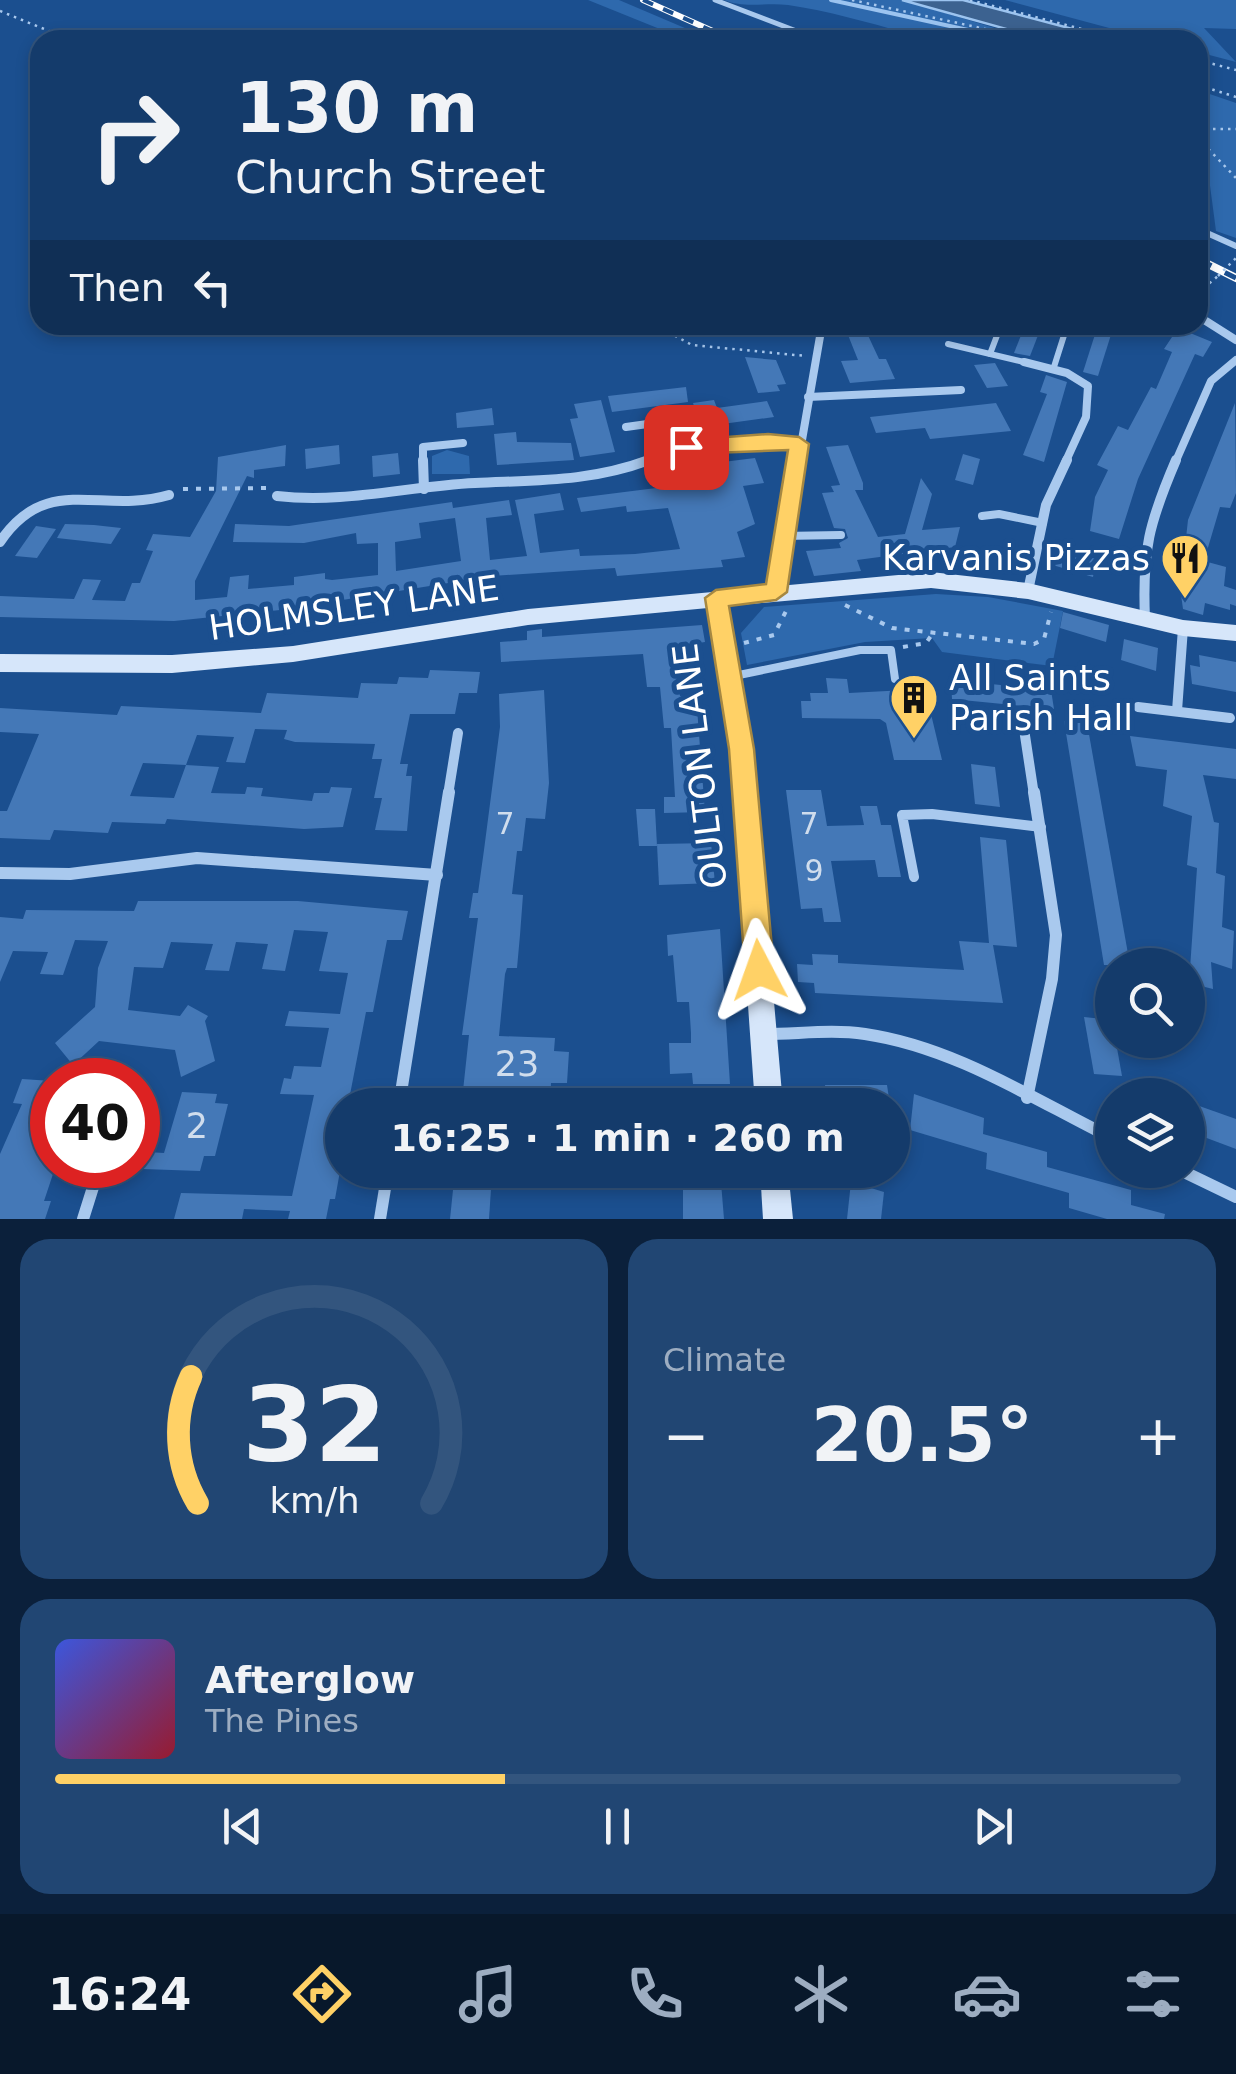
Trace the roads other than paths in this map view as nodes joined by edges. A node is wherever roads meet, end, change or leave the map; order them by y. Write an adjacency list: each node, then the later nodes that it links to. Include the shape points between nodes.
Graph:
1 (715, 0): 2 (lane)
2 (794, 30)
3 (1208, 233): 4 (lane)
4 (1236, 246)
5 (1208, 322): 9 (street)
6 (820, 335): 16 (street)
7 (997, 335): 11 (lane)
8 (1064, 335): 14 (lane)
9 (1236, 340)
10 (948, 344): 11 (lane)
11 (990, 354): 13 (lane)
12 (1236, 360): 32 (street, via 1211,381 1150,520)
13 (1024, 362): 14 (street)
14 (1054, 370): 25 (street, via 1084,381 1092,396)
15 (960, 390): 16 (street)
16 (808, 397): 19 (street)
17 (626, 427): 20 (street, via 670,421)
18 (463, 443): 21 (street, via 423,447)
19 (799, 444): 20 (street); 27 (street)
20 (686, 447): 21 (street, via 630,467 553,482)
21 (424, 489): 23 (street, via 320,501)
22 (169, 495): 28 (street, via 138,504 38,504 22,512)
23 (278, 496)
24 (982, 516): 25 (lane)
25 (1042, 523): 29 (street)
26 (841, 535): 27 (lane)
27 (782, 536): 30 (street)
28 (0, 542)
29 (1028, 591): 30 (street, HOLMSLEY LANE, via 931,580); 32 (street, HOLMSLEY LANE)
30 (776, 592): 31 (street, HOLMSLEY LANE)
31 (716, 598): 35 (street, HOLMSLEY LANE, via 528,617 293,654 172,664); 36 (street, OULTON LANE)
32 (1145, 619): 33 (street, HOLMSLEY LANE)
33 (1183, 628): 34 (street, HOLMSLEY LANE); 39 (street)
34 (1236, 633)
35 (0, 663)
36 (730, 677): 37 (lane, via 860,650 891,650); 47 (street, OULTON LANE)
37 (896, 679)
38 (1138, 707): 39 (street)
39 (1177, 712): 40 (street)
40 (1230, 718)
41 (1024, 728): 43 (street)
42 (458, 733): 45 (street)
43 (1042, 828): 46 (lane, via 902,815); 50 (street, via 1056,935)
44 (0, 873): 45 (street, via 70,874 197,858)
45 (437, 875): 48 (street)
46 (914, 877)
47 (764, 1034): 49 (street, OULTON LANE); 50 (street, via 864,1034 908,1044)
48 (402, 1088)
49 (768, 1088)
50 (1027, 1098): 51 (street)
51 (1095, 1130)
52 (1205, 1182): 56 (street)
53 (93, 1188): 57 (street)
54 (385, 1188): 58 (street)
55 (775, 1188): 59 (street)
56 (1236, 1197)
57 (83, 1219)
58 (380, 1219)
59 (778, 1219)

